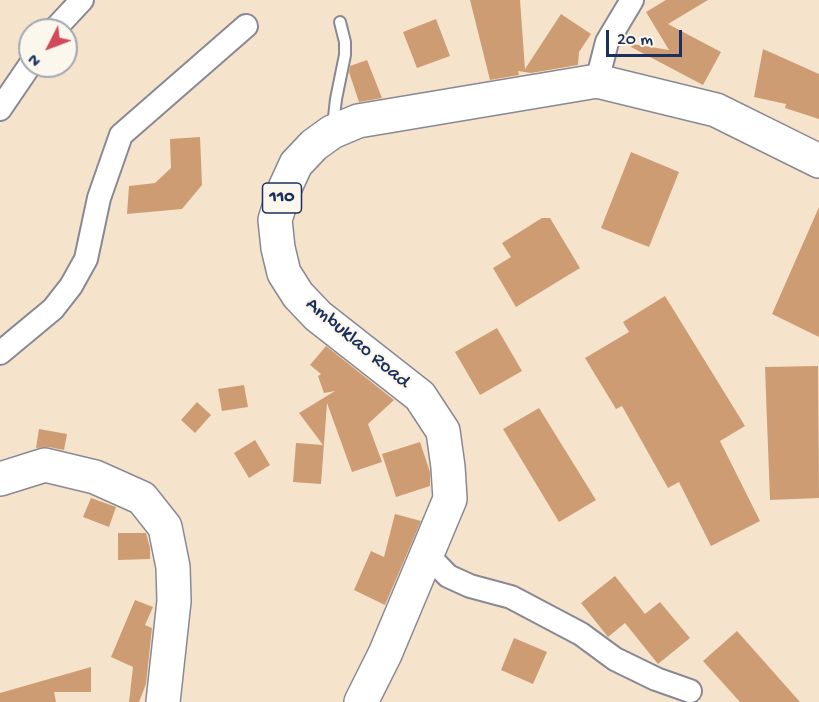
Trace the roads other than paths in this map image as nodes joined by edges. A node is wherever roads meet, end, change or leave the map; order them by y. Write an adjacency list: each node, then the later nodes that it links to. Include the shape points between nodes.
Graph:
1 (82, 0): 3 (street)
2 (632, 0): 7 (street, via 607,42)
3 (65, 18)
4 (340, 22): 9 (lane, via 345,55)
5 (246, 26): 11 (street, via 121,135 99,198 86,259 53,309)
6 (21, 78): 8 (street)
7 (597, 81): 9 (main road, Ambuklao Road / 110, via 358,121); 10 (main road, Ambuklao Road / 110, via 716,111)
8 (0, 109)
9 (332, 132): 13 (main road, Ambuklao Road / 110, via 296,164 275,220 278,248 284,273 298,295 318,316 420,396 443,431 450,499)
10 (819, 161)
11 (0, 353)
12 (0, 479): 15 (main road, via 45,465 95,477 142,498 165,526 173,567 174,601)
13 (427, 554): 14 (street, via 448,576 511,597 581,634 615,659); 16 (main road, Ambuklao Road / 110)
14 (690, 691)
15 (163, 702)
16 (361, 702)

